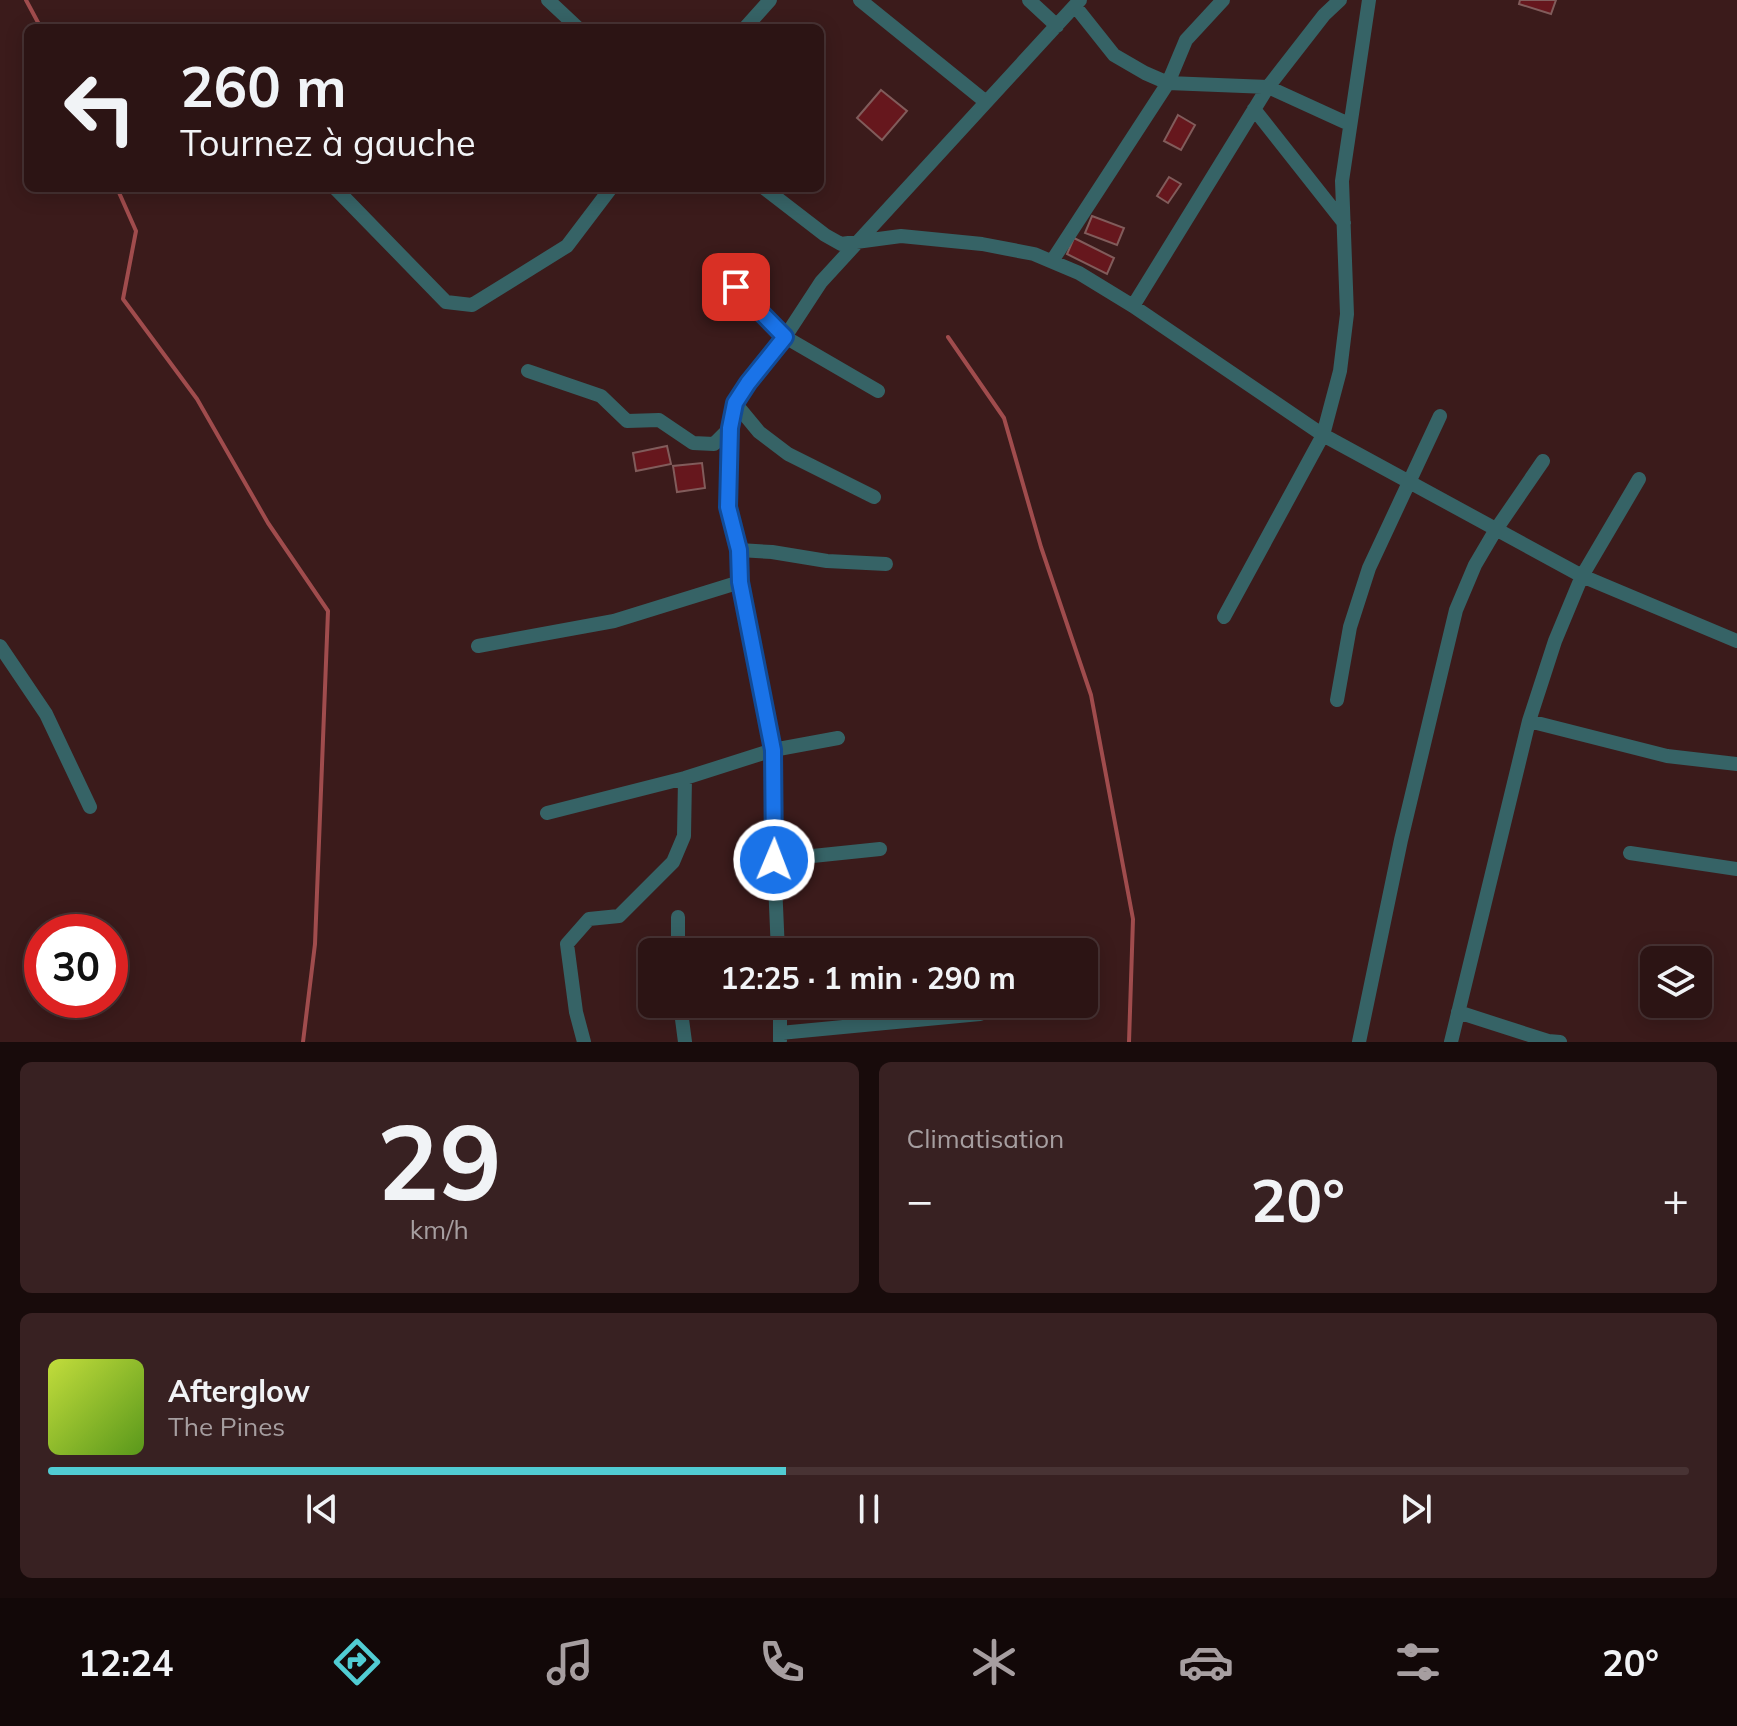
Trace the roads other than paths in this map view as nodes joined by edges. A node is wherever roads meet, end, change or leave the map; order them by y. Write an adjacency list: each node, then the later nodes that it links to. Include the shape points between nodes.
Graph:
1 (548, 0): 9 (street)
2 (770, 0): 10 (street)
3 (860, 0): 14 (street)
4 (1029, 0): 11 (street)
5 (1223, 0): 12 (street, via 1186,40)
6 (1340, 0): 13 (street)
7 (1369, 0): 16 (street)
8 (1078, 3): 11 (street); 12 (street, via 1114,55)
9 (574, 24)
10 (749, 24)
11 (1057, 26): 14 (street)
12 (1168, 83): 13 (street); 22 (street)
13 (1268, 87): 15 (street); 16 (street)
14 (986, 102): 21 (street)
15 (1254, 109): 20 (street); 24 (street)
16 (1349, 124): 20 (street, via 1342,181)
17 (339, 192): 18 (street, via 446,302 472,305 567,246)
18 (608, 192)
19 (769, 192): 21 (street, via 825,235 841,244)
20 (1344, 223): 31 (street, via 1347,314 1340,371)
21 (857, 244): 22 (street, via 901,236 982,244); 25 (street, via 821,282)
22 (1052, 261): 24 (street)
23 (736, 287): 25 (street)
24 (1133, 306): 31 (street)
25 (785, 337): 27 (street); 28 (street)
26 (528, 371): 30 (street, via 601,396 627,421 659,420 693,443 714,444)
27 (878, 391)
28 (735, 403): 30 (street); 35 (street, via 759,432 788,454)
29 (1440, 416): 34 (street)
30 (730, 428): 37 (street, via 728,507)
31 (1323, 435): 34 (street); 41 (street)
32 (1543, 461): 36 (street)
33 (1639, 479): 39 (street)
34 (1410, 483): 36 (street); 45 (street, via 1369,568 1350,627)
35 (874, 497)
36 (1495, 531): 39 (street); 66 (street, via 1456,610)
37 (739, 550): 38 (street); 40 (street)
38 (886, 564)
39 (1582, 576): 42 (street); 46 (street)
40 (740, 582): 44 (street, via 614,621); 48 (street)
41 (1224, 617)
42 (1737, 641)
43 (0, 646): 51 (street, via 46,714)
44 (478, 646)
45 (1337, 700)
46 (1529, 721): 49 (street, via 1667,756); 60 (street)
47 (838, 738): 48 (street)
48 (773, 750): 50 (street); 55 (street)
49 (1737, 764)
50 (685, 778): 52 (street); 64 (street, via 684,836 673,862 619,916 589,919 567,944)
51 (90, 807)
52 (547, 813)
53 (880, 849): 55 (street)
54 (1630, 853): 56 (street)
55 (774, 860): 59 (street)
56 (1737, 869)
57 (678, 917): 58 (street)
58 (678, 938)
59 (777, 938)
60 (1458, 1012): 67 (street); 68 (street)
61 (682, 1018): 65 (street)
62 (947, 1018): 63 (street)
63 (780, 1038)
64 (584, 1042)
65 (685, 1042)
66 (1359, 1042)
67 (1451, 1042)
68 (1560, 1042)

